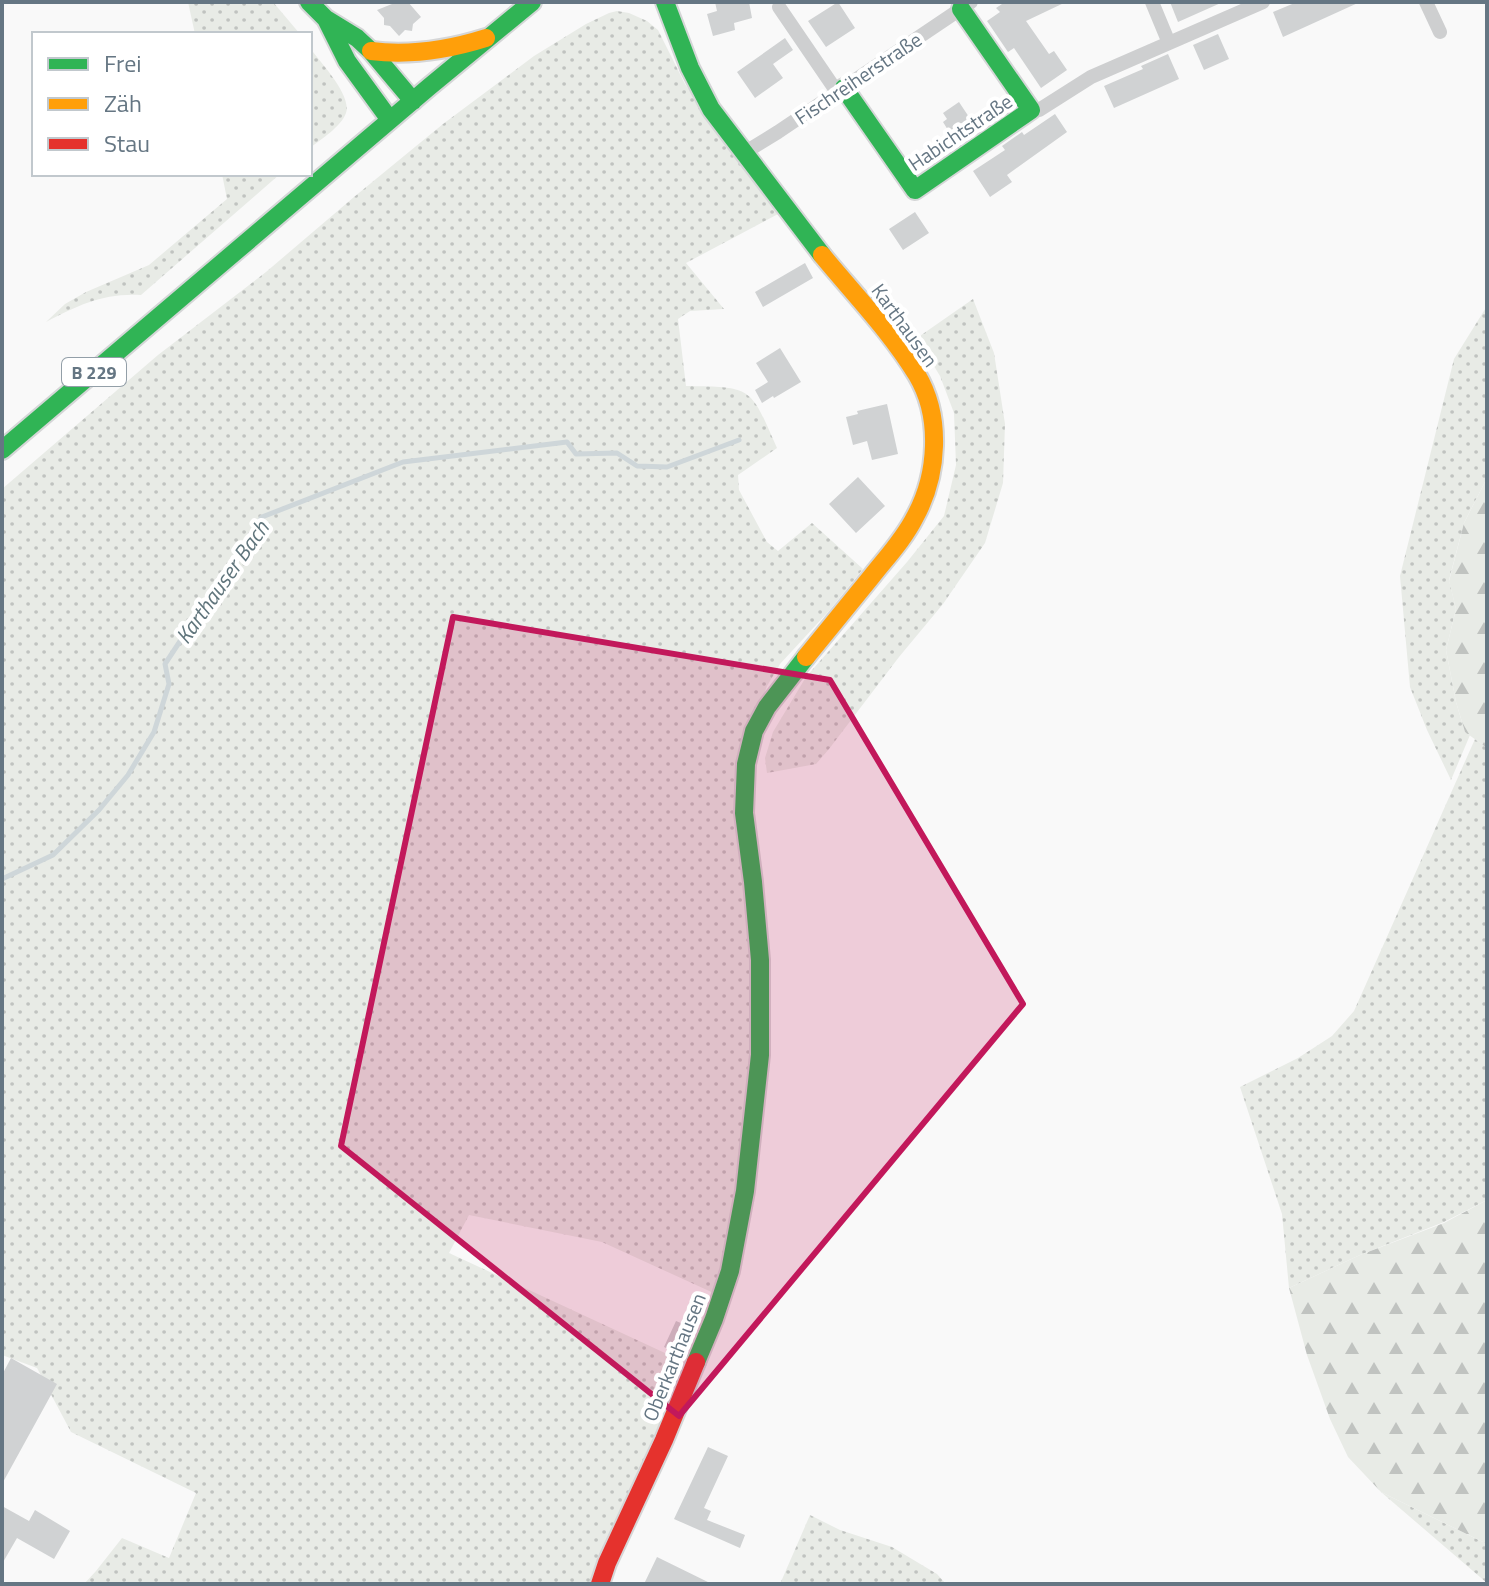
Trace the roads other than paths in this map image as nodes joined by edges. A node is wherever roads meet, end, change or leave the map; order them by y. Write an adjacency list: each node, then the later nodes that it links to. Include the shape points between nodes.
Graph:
1 (309, 2): 9 (main road)
2 (532, 2): 11 (main road, B 229)
3 (1152, 2): 12 (street)
4 (1263, 2): 12 (street)
5 (1426, 2): 10 (street)
6 (966, 5): 14 (street, Fischreiherstraße); 16 (main road, Habichtstraße)
7 (667, 6): 18 (main road, Karthausen, via 700,88)
8 (779, 7): 14 (street)
9 (326, 19): 13 (main road); 17 (main road, via 347,61)
10 (1440, 32)
11 (490, 36): 13 (main road, via 417,54); 15 (main road, B 229)
12 (1169, 43): 16 (street)
13 (371, 51): 15 (main road)
14 (841, 90): 16 (main road, Habichtstraße, via 915,190); 18 (street, Fischreiherstraße)
15 (413, 101): 17 (main road, B 229)
16 (1031, 110)
17 (390, 120): 19 (main road, B 229)
18 (744, 153): 20 (main road, Karthausen, via 904,356 922,387 933,423 934,455 917,514 902,539 793,672 754,731 744,813 760,960)
19 (2, 450)
20 (753, 1136): 21 (main road, Oberkarthausen, via 730,1271 718,1307)
21 (600, 1584)

